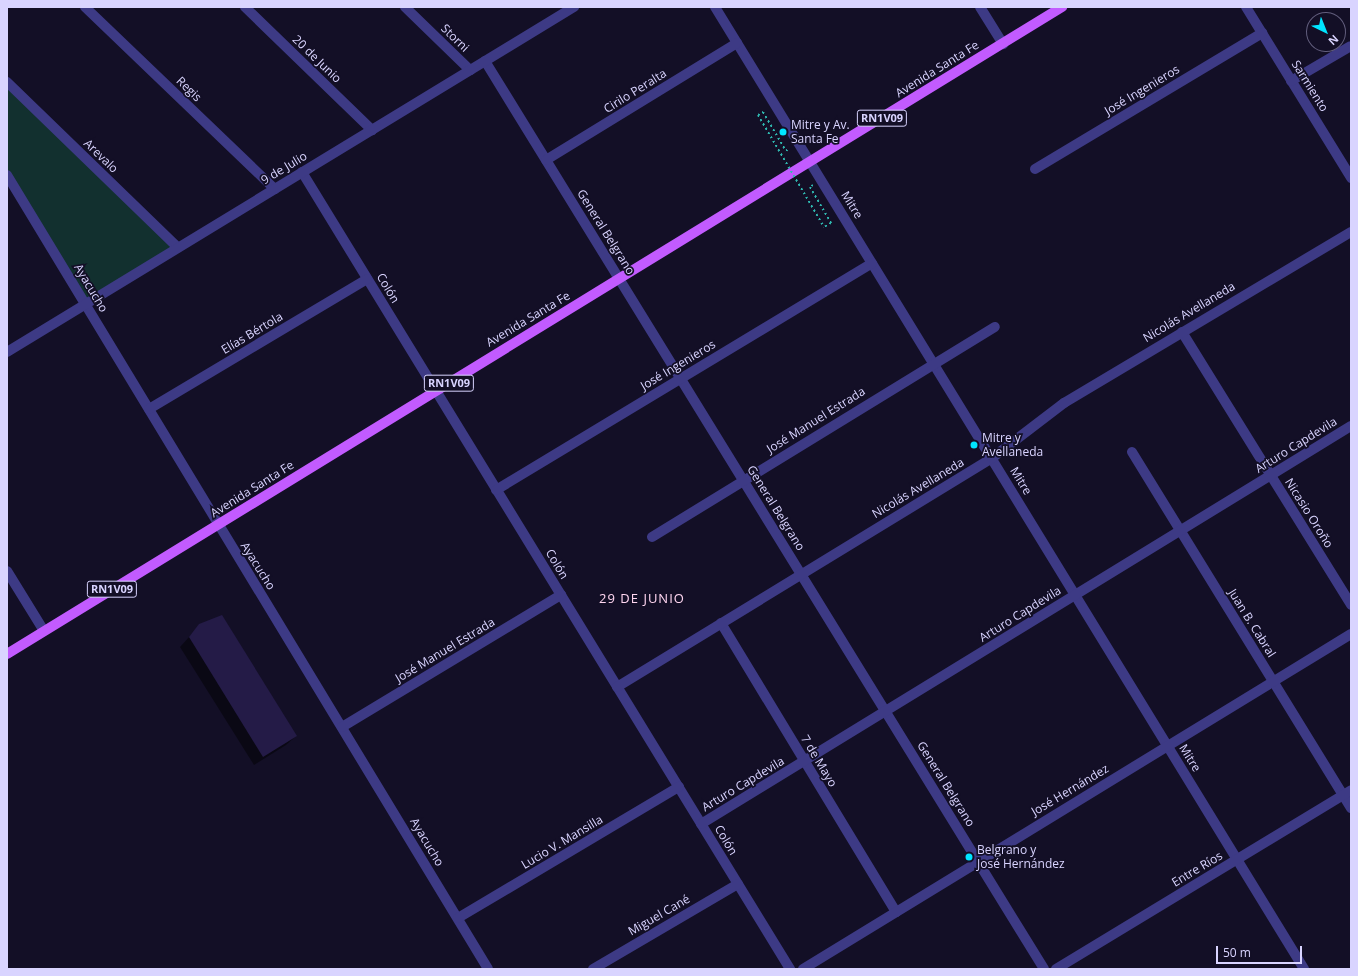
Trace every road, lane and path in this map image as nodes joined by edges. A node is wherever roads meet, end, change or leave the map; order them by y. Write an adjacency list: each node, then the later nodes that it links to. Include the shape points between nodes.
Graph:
1 (85, 7): 26 (street, Regis)
2 (245, 7): 17 (street, 20 de Junio)
3 (404, 7): 14 (street, Storni)
4 (715, 7): 10 (street, Mitre)
5 (980, 7): 11 (street)
6 (1062, 7): 11 (main road, Avenida Santa Fe / RN1V09)
7 (1246, 7): 9 (street, Sarmiento)
8 (568, 8): 13 (street, 9 de Julio)
9 (1262, 33): 15 (street, Sarmiento); 21 (street, José Ingenieros)
10 (737, 43): 18 (street, Mitre); 19 (street, Cirilo Peralta)
11 (1003, 44): 20 (main road, Avenida Santa Fe / RN1V09)
12 (1351, 46): 15 (street)
13 (485, 61): 14 (street, 9 de Julio); 19 (street, General Belgrano)
14 (470, 70): 17 (street, 9 de Julio)
15 (1292, 81): 24 (street, Sarmiento)
16 (7, 82): 28 (street, Arevalo)
17 (372, 130): 22 (street, 9 de Julio)
18 (797, 141): 20 (street, Mitre); 25 (path, bridge, via 786,151 764,112 758,115 824,227 831,223 810,187)
19 (546, 160): 31 (street, General Belgrano)
20 (810, 162): 25 (street, Mitre); 31 (main road, Avenida Santa Fe / RN1V09)
21 (1035, 169)
22 (302, 172): 26 (street, 9 de Julio); 30 (street, Colón)
23 (7, 175): 32 (street, Ayacucho)
24 (1351, 178)
25 (821, 180): 29 (street, Mitre)
26 (275, 189): 28 (street, 9 de Julio)
27 (1351, 232): 34 (street, Nicolás Avellaneda)
28 (178, 248): 32 (street, 9 de Julio)
29 (872, 263): 36 (street, Mitre); 37 (street, José Ingenieros)
30 (367, 279): 38 (street, Colón); 39 (street, Elías Bértola)
31 (619, 279): 37 (street, General Belgrano); 38 (main road, Avenida Santa Fe / RN1V09)
32 (86, 304): 35 (street, 9 de Julio); 39 (street, Ayacucho)
33 (995, 327): 36 (street, José Manuel Estrada)
34 (1182, 332): 42 (street, Nicolás Avellaneda, via 1064,403); 43 (street, Nicasio Oroño)
35 (7, 352)
36 (933, 363): 42 (street, Mitre); 44 (street, José Manuel Estrada)
37 (681, 379): 44 (street, General Belgrano); 45 (street, José Ingenieros)
38 (436, 391): 45 (street, Colón); 46 (main road, Avenida Santa Fe / RN1V09)
39 (149, 409): 46 (street, Ayacucho)
40 (1351, 426): 43 (street, Arturo Capdevila)
41 (1132, 452): 47 (street, Juan B. Cabral)
42 (992, 458): 50 (street, Nicolás Avellaneda); 52 (street, Mitre)
43 (1270, 475): 47 (street, Arturo Capdevila); 53 (street, Nicasio Oroño)
44 (743, 480): 48 (street, José Manuel Estrada); 50 (street, General Belgrano)
45 (496, 490): 51 (street, Colón)
46 (218, 525): 55 (main road, Avenida Santa Fe / RN1V09); 61 (street, Ayacucho)
47 (1180, 531): 52 (street, Arturo Capdevila); 58 (street, Juan B. Cabral)
48 (652, 537)
49 (7, 571): 55 (street)
50 (801, 573): 54 (street, Nicolás Avellaneda); 60 (street, General Belgrano)
51 (561, 595): 59 (street, Colón); 61 (street, José Manuel Estrada)
52 (1075, 595): 60 (street, Arturo Capdevila); 62 (street, Mitre)
53 (1351, 605)
54 (721, 623): 59 (street, Nicolás Avellaneda); 63 (street, 7 de Mayo)
55 (44, 631): 57 (main road, Avenida Santa Fe / RN1V09)
56 (1351, 634): 58 (street, José Hernández)
57 (7, 654)
58 (1273, 681): 62 (street, José Hernández); 65 (street, Juan B. Cabral)
59 (618, 687): 64 (street, Colón)
60 (886, 712): 63 (street, Arturo Capdevila); 69 (street, General Belgrano)
61 (342, 728): 72 (street, Ayacucho)
62 (1167, 746): 68 (street, Mitre); 69 (street, José Hernández)
63 (805, 762): 67 (street, Arturo Capdevila); 71 (street, 7 de Mayo)
64 (679, 787): 67 (street, Colón); 72 (street, Lucio V. Mansilla)
65 (1347, 793): 66 (street, Juan B. Cabral); 68 (street, Entre Ríos)
66 (1351, 808)
67 (701, 824): 70 (street, Colón)
68 (1237, 859): 78 (street, Entre Ríos); 79 (street, Mitre)
69 (978, 861): 71 (street, José Hernández); 77 (street, General Belgrano)
70 (738, 884): 74 (street, Miguel Cané); 75 (street, Colón)
71 (896, 912): 76 (street, José Hernández)
72 (458, 918): 73 (street, Ayacucho)
73 (488, 969)
74 (593, 969)
75 (790, 969)
76 (803, 969)
77 (1044, 969)
78 (1056, 969)
79 (1304, 969)

